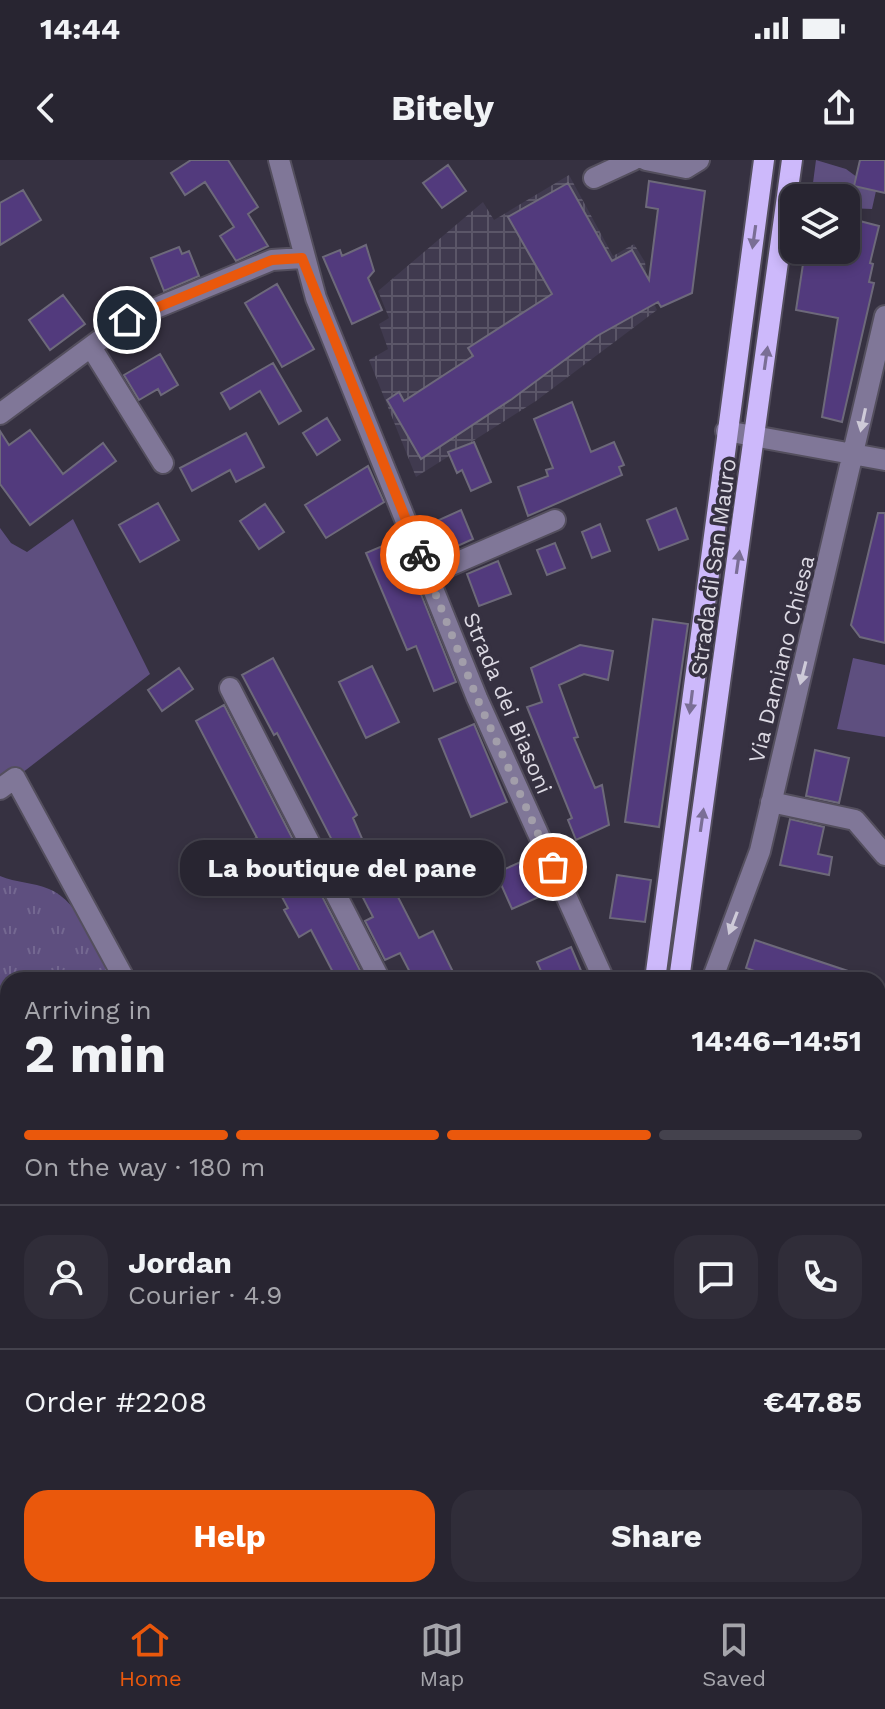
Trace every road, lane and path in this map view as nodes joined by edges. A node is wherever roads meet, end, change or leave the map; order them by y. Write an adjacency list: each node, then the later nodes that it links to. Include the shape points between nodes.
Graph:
1 (279, 160): 8 (street, Strada dei Biasoni)
2 (633, 160): 7 (street)
3 (646, 160): 4 (street, via 686,168)
4 (699, 160)
5 (764, 160): 13 (main road, Strada di San Mauro, one-way to 13)
6 (792, 160): 14 (main road, Strada di San Mauro, one-way to 6)
7 (594, 178)
8 (302, 258): 11 (street, via 272,260 127,320); 19 (street, Strada dei Biasoni)
9 (885, 316): 10 (street, Via Damiano Chiesa)
10 (882, 345): 15 (street, Via Damiano Chiesa, one-way to 15)
11 (91, 347): 12 (street); 17 (street)
12 (0, 414)
13 (726, 431): 14 (street); 27 (main road, Strada di San Mauro, one-way to 27)
14 (756, 436): 15 (street); 28 (main road, Strada di San Mauro, one-way to 14)
15 (855, 454): 16 (street); 22 (street, Via Damiano Chiesa, one-way to 22)
16 (885, 460)
17 (163, 463)
18 (555, 520): 19 (street)
19 (428, 575): 26 (street, Strada dei Biasoni, via 477,698)
20 (230, 688): 25 (street)
21 (0, 789): 24 (street, via 15,778)
22 (771, 802): 23 (street, via 855,820); 29 (street, Via Damiano Chiesa, one-way to 29, via 760,851)
23 (885, 855)
24 (121, 972)
25 (376, 972)
26 (600, 972)
27 (656, 972)
28 (680, 972)
29 (715, 972)

